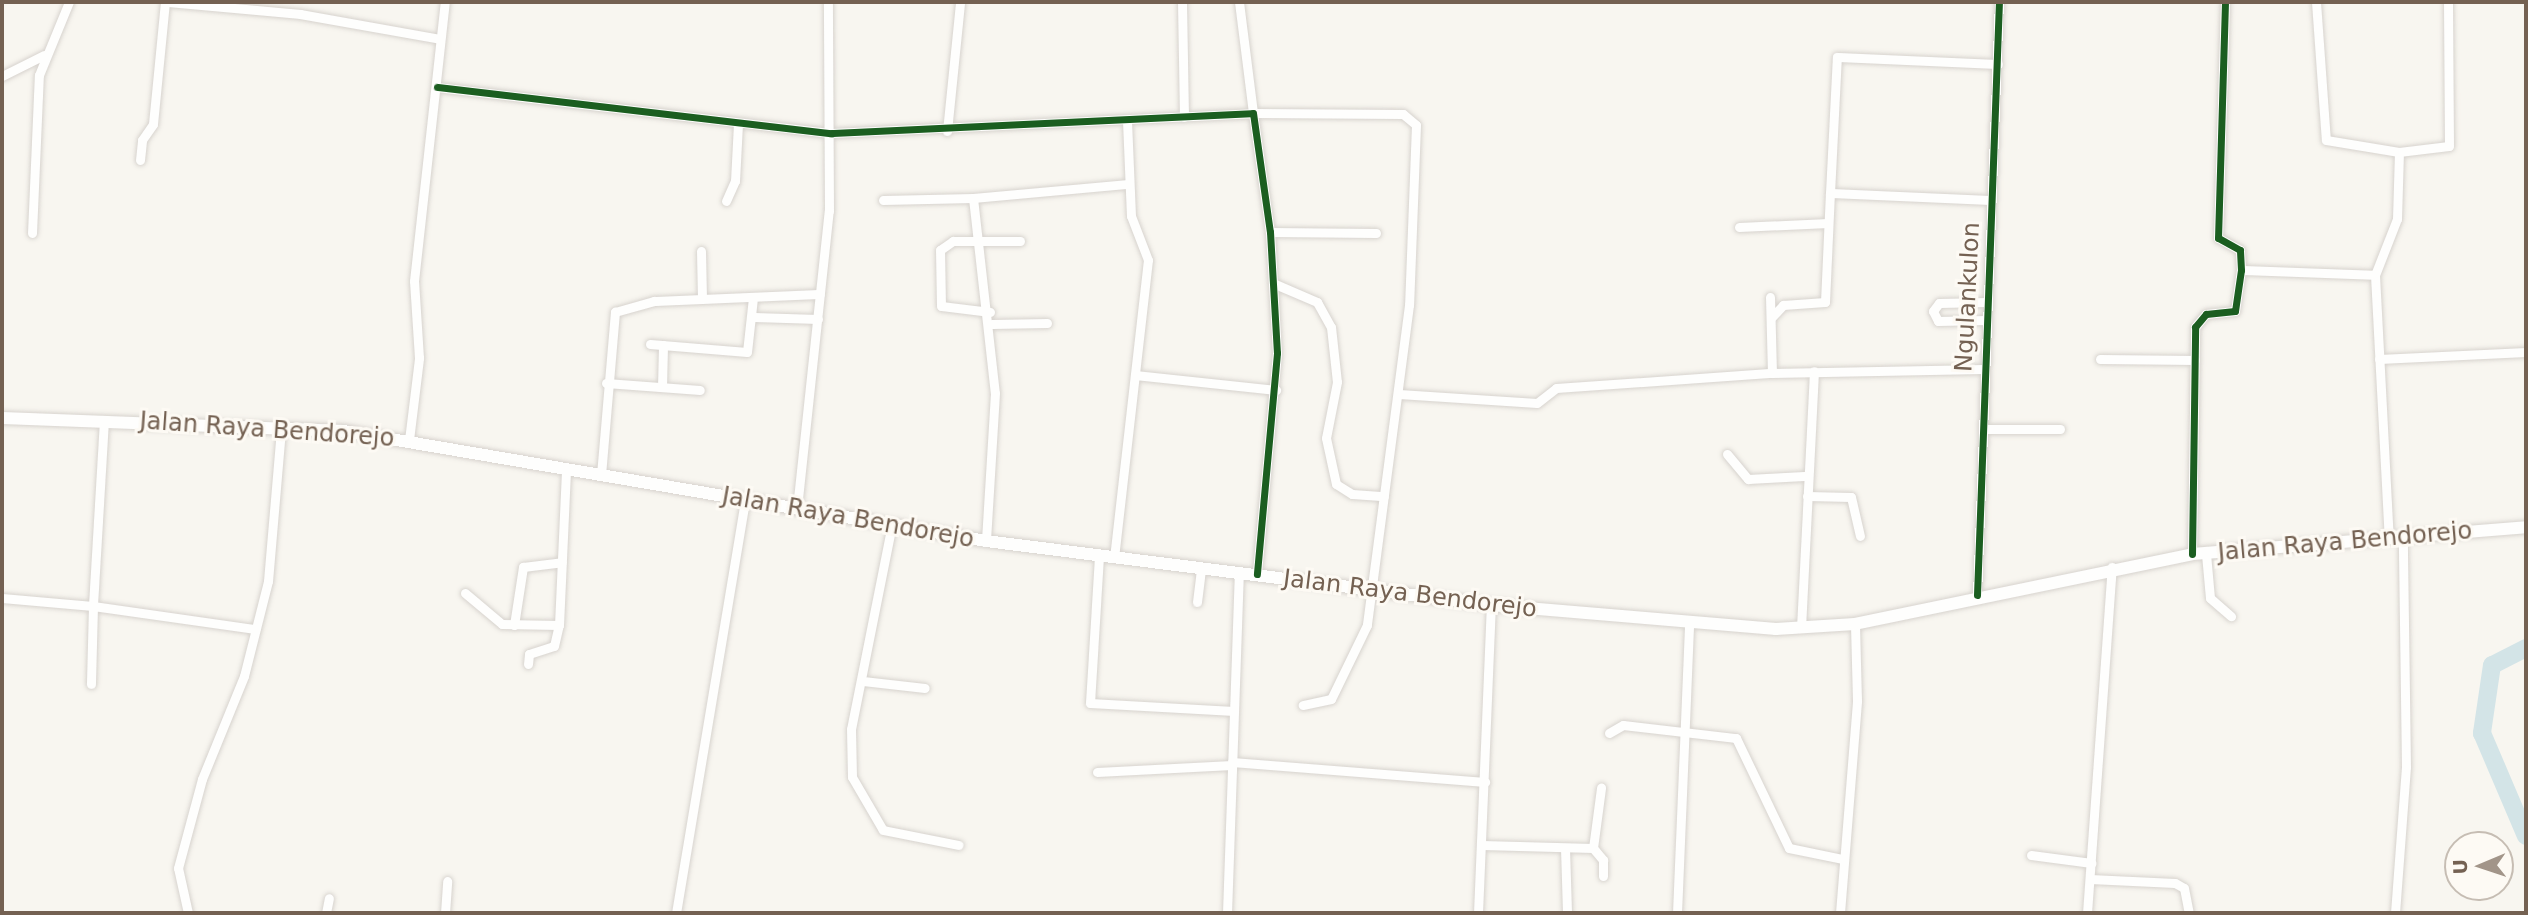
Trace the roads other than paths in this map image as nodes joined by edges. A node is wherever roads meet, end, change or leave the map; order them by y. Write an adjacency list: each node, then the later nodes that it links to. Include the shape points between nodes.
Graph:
1 (69, 2): 13 (street)
2 (166, 2): 12 (street, via 300,14); 24 (street, via 153,124 142,140)
3 (445, 2): 12 (street)
4 (828, 2): 22 (street)
5 (960, 2): 21 (street)
6 (1182, 2): 18 (street)
7 (1239, 2): 17 (street)
8 (1999, 2): 14 (street, Ngulankulon)
9 (2225, 2): 39 (street, via 2218,238 2240,250)
10 (2316, 2): 23 (street, via 2326,140)
11 (2448, 2): 23 (street, via 2449,146)
12 (440, 39): 16 (street)
13 (44, 55): 15 (street); 34 (street)
14 (1998, 64): 26 (street, via 1837,57); 29 (street, Ngulankulon)
15 (2, 76)
16 (437, 87): 20 (street); 74 (street, via 414,281 419,358)
17 (1253, 113): 18 (street); 33 (street); 68 (street, via 1412,117 1416,230)
18 (1184, 117): 19 (street)
19 (1127, 120): 21 (street); 25 (street)
20 (737, 124): 22 (street); 30 (street, via 735,181)
21 (947, 131): 22 (street)
22 (831, 133): 42 (street)
23 (2399, 152): 40 (street, via 2397,219)
24 (140, 160)
25 (1128, 184): 27 (street); 63 (street, via 1131,216 1148,260)
26 (1830, 193): 29 (street); 31 (street)
27 (973, 198): 28 (street); 36 (street)
28 (883, 200)
29 (1992, 200): 46 (street, Ngulankulon)
30 (726, 201)
31 (1828, 223): 32 (street); 49 (street, via 1825,302 1783,305)
32 (1739, 228)
33 (1270, 232): 35 (street); 41 (street)
34 (32, 233)
35 (1377, 233)
36 (979, 240): 37 (street); 47 (street); 47 (street, via 940,250 940,303)
37 (1020, 241)
38 (701, 251): 45 (street)
39 (2241, 270): 40 (street); 58 (street, via 2235,311 2206,314 2195,327)
40 (2375, 275): 59 (street)
41 (1275, 284): 67 (street); 79 (street, via 1317,302 1331,327 1336,382 1326,438 1336,484 1352,495)
42 (820, 294): 44 (street); 50 (street)
43 (1770, 297): 49 (street)
44 (753, 298): 45 (street); 48 (street)
45 (702, 299): 64 (street, via 654,300 615,312)
46 (1987, 302): 51 (street, Ngulankulon); 51 (street, via 1939,303 1933,311 1938,321)
47 (990, 313): 53 (street)
48 (754, 317): 50 (street); 55 (street, via 747,352)
49 (1771, 318): 62 (street)
50 (818, 319): 82 (street)
51 (1986, 320): 60 (street, Ngulankulon)
52 (1047, 323): 53 (street)
53 (992, 324): 88 (street, via 995,393)
54 (650, 344): 55 (street)
55 (663, 345): 65 (street)
56 (2526, 352): 59 (street)
57 (2100, 359): 58 (street)
58 (2195, 359): 89 (street)
59 (2379, 359): 87 (street)
60 (1983, 369): 61 (street); 72 (street, Ngulankulon)
61 (1814, 371): 62 (street); 78 (street)
62 (1772, 373): 68 (street, via 1556,388 1537,402)
63 (1135, 375): 67 (street); 91 (street)
64 (606, 383): 65 (street); 77 (street)
65 (662, 387): 66 (street)
66 (700, 390)
67 (1276, 390): 96 (street)
68 (1399, 394): 79 (street)
69 (2, 418): 70 (main road, Jalan Raya Bendorejo)
70 (104, 420): 71 (main road, Jalan Raya Bendorejo); 103 (street)
71 (281, 428): 74 (main road, Jalan Raya Bendorejo); 110 (street, via 268,581)
72 (1983, 429): 73 (street); 99 (street, Ngulankulon)
73 (2060, 429)
74 (409, 440): 76 (main road, Jalan Raya Bendorejo)
75 (1727, 454): 78 (street, via 1748,479)
76 (566, 469): 77 (main road, Jalan Raya Bendorejo); 92 (street)
77 (601, 475): 81 (main road, Jalan Raya Bendorejo)
78 (1804, 476): 80 (street)
79 (1384, 496): 97 (street)
80 (1807, 496): 85 (street, via 1851,497); 109 (street)
81 (745, 500): 82 (main road, Jalan Raya Bendorejo); 137 (street, via 683,845)
82 (797, 508): 83 (main road, Jalan Raya Bendorejo)
83 (892, 524): 88 (main road, Jalan Raya Bendorejo); 112 (street)
84 (2526, 527): 86 (main road, Jalan Raya Bendorejo)
85 (1860, 536)
86 (2403, 538): 87 (main road, Jalan Raya Bendorejo); 145 (street, via 2406,767)
87 (2389, 539): 89 (main road, Jalan Raya Bendorejo)
88 (986, 541): 90 (main road, Jalan Raya Bendorejo)
89 (2199, 554): 94 (main road, Jalan Raya Bendorejo); 104 (street, via 2210,598)
90 (1099, 556): 91 (main road, Jalan Raya Bendorejo); 116 (street, via 1090,704)
91 (1114, 558): 93 (main road, Jalan Raya Bendorejo)
92 (562, 562): 106 (street, via 523,568); 107 (street)
93 (1201, 568): 95 (main road, Jalan Raya Bendorejo); 101 (street)
94 (2112, 568): 99 (main road, Jalan Raya Bendorejo); 129 (street)
95 (1239, 572): 96 (main road, Jalan Raya Bendorejo); 116 (street)
96 (1257, 574): 97 (main road, Jalan Raya Bendorejo)
97 (1371, 591): 102 (main road, Jalan Raya Bendorejo); 115 (street, via 1367,625 1331,699)
98 (465, 593): 106 (street, via 489,618)
99 (1977, 595): 105 (main road, Jalan Raya Bendorejo)
100 (2, 598): 103 (street)
101 (1197, 602)
102 (1491, 605): 108 (main road, Jalan Raya Bendorejo); 121 (street)
103 (93, 606): 110 (street); 113 (street)
104 (2231, 617)
105 (1856, 624): 109 (main road, Jalan Raya Bendorejo); 128 (street, via 1857,701)
106 (514, 625): 107 (street)
107 (559, 625): 111 (street, via 554,646 529,653)
108 (1689, 625): 109 (main road, Jalan Raya Bendorejo); 117 (street)
109 (1801, 628)
110 (254, 629): 134 (street, via 178,867)
111 (528, 664)
112 (863, 681): 114 (street); 123 (street, via 849,749 857,793 894,835)
113 (91, 684)
114 (925, 688)
115 (1303, 705)
116 (1234, 711): 119 (street)
117 (1683, 731): 118 (street, via 1623,725); 128 (street, via 1736,738 1789,848); 141 (street)
118 (1609, 733)
119 (1232, 764): 120 (street); 121 (street); 138 (street)
120 (1097, 772)
121 (1485, 782): 124 (street)
122 (1601, 788): 126 (street)
123 (959, 845)
124 (1482, 845): 125 (street); 139 (street)
125 (1565, 848): 126 (street); 140 (street)
126 (1593, 848): 130 (street, via 1602,860)
127 (2031, 855): 129 (street)
128 (1842, 859): 142 (street)
129 (2091, 863): 131 (street)
130 (1603, 876)
131 (2090, 878): 143 (street); 144 (street, via 2175,883 2184,888)
132 (447, 881): 136 (street)
133 (329, 898): 135 (street)
134 (188, 913)
135 (326, 913)
136 (445, 913)
137 (676, 913)
138 (1227, 913)
139 (1478, 913)
140 (1567, 913)
141 (1677, 913)
142 (1839, 913)
143 (2087, 913)
144 (2189, 913)
145 (2395, 913)

